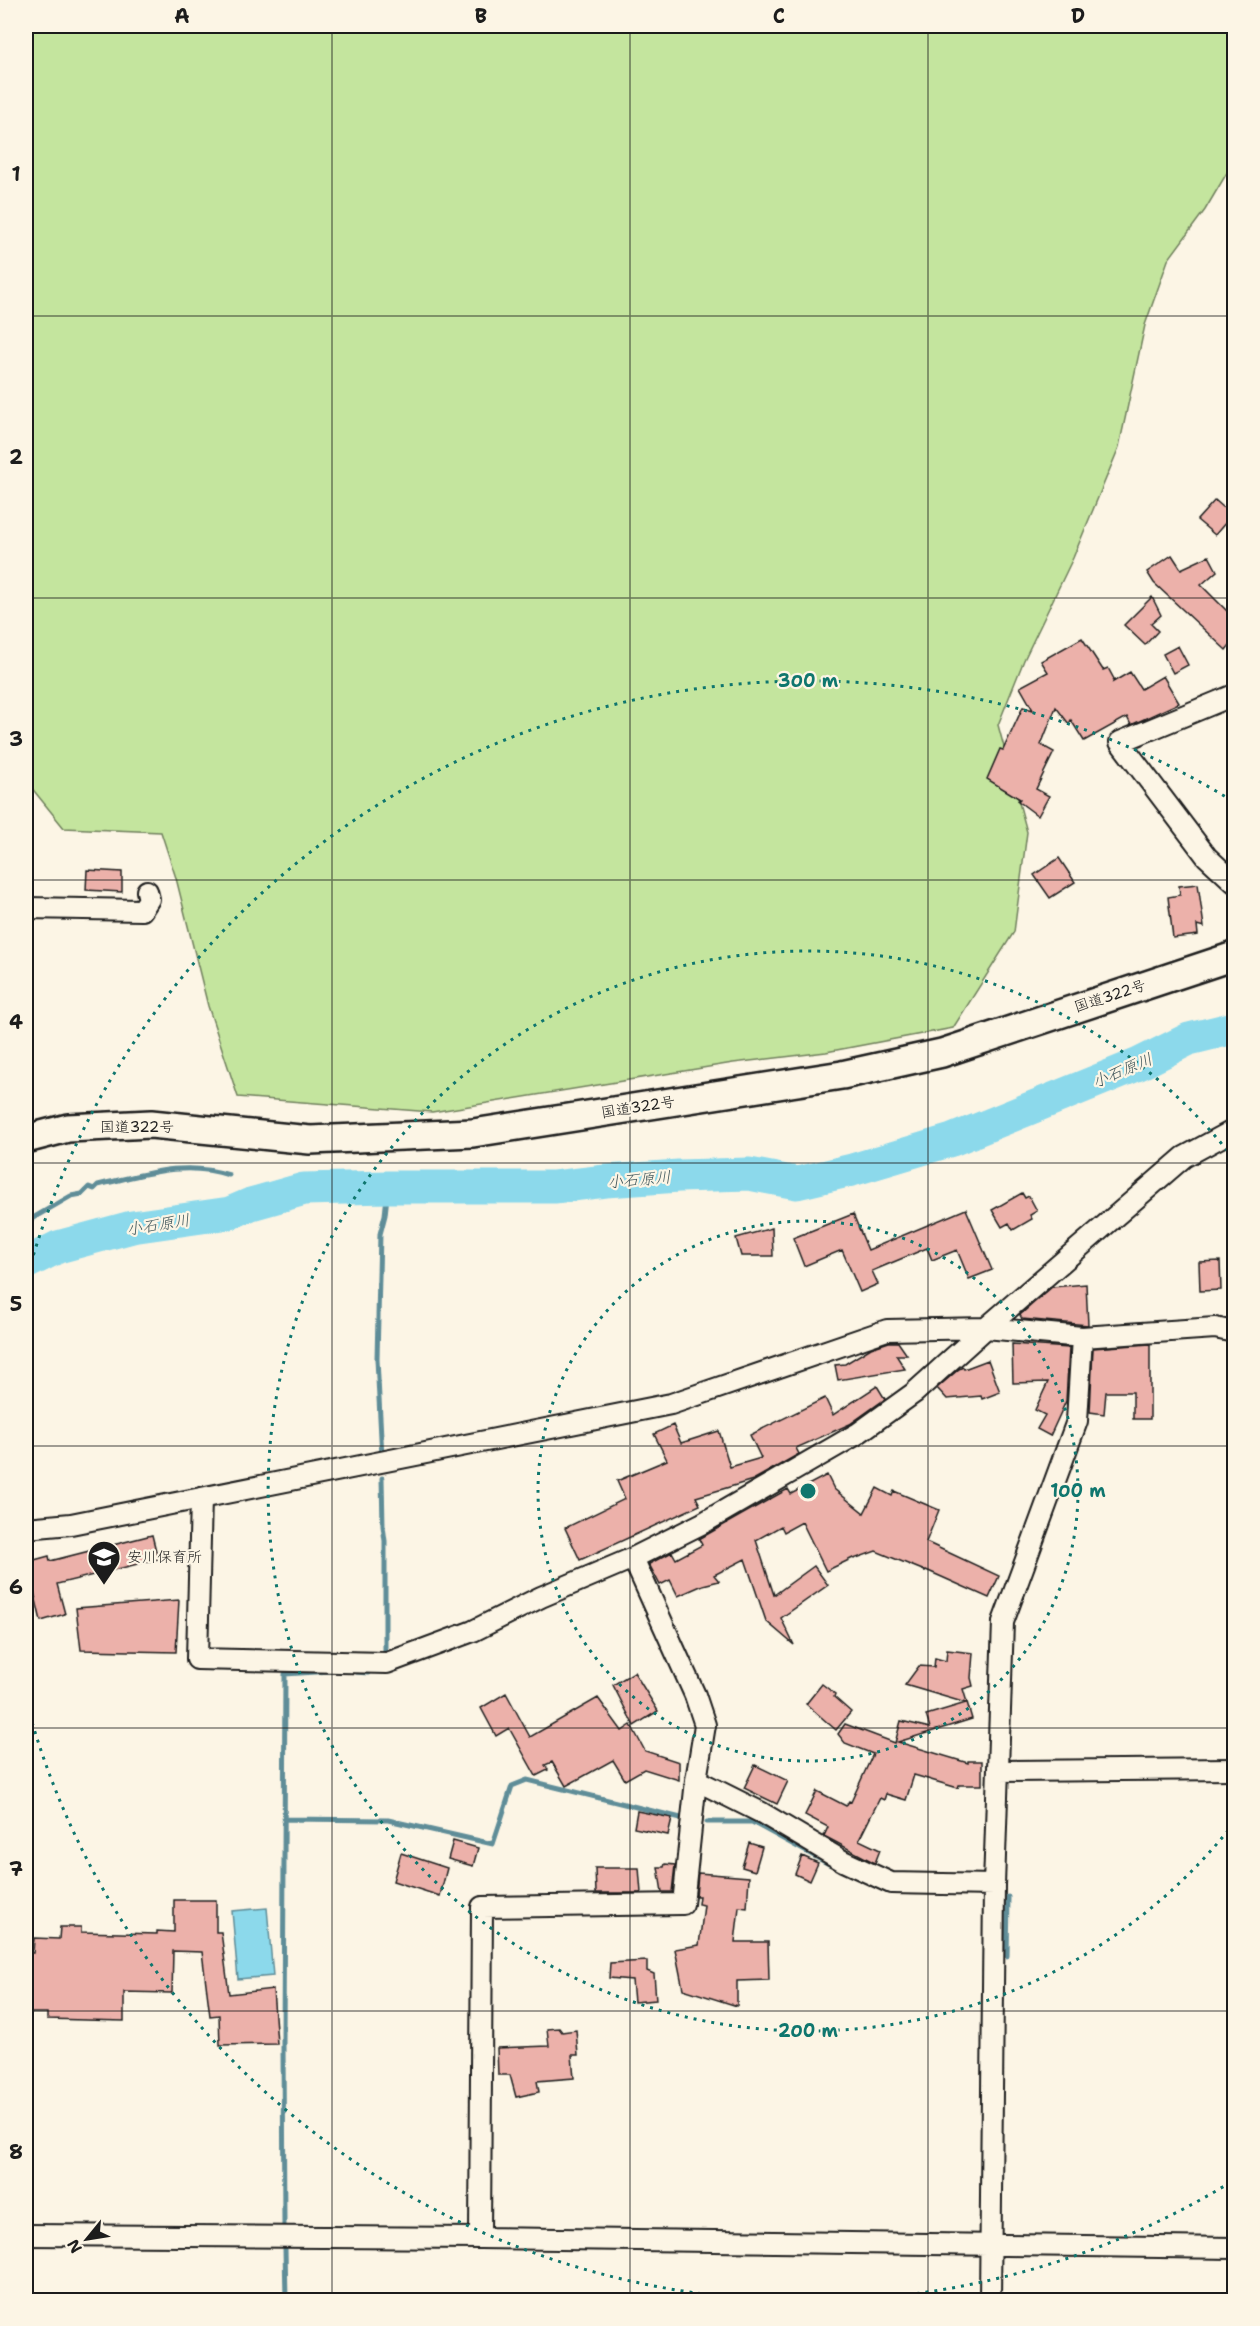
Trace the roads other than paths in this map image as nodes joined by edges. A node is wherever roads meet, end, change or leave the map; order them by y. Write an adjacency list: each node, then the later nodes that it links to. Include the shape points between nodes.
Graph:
1 (1234, 694): 2 (street, via 1120,742 1207,857)
2 (1234, 882)
3 (147, 891): 4 (street, via 149,899 142,910)
4 (26, 908)
5 (1234, 956): 7 (highway, 国道322号, via 942,1053 842,1075 473,1133 310,1140 151,1124 68,1128)
6 (1234, 1130): 8 (street, via 1185,1157)
7 (26, 1139)
8 (986, 1328): 10 (street); 11 (street, via 887,1330 671,1404); 13 (street, via 914,1393 857,1434)
9 (1234, 1332): 10 (street, via 1215,1328)
10 (1082, 1337): 15 (street, via 1077,1421 1002,1622)
11 (201, 1498): 12 (street, via 71,1524); 13 (street, via 197,1659 387,1663 472,1631)
12 (26, 1528)
13 (633, 1558): 16 (street, via 705,1725)
14 (1234, 1769): 15 (street)
15 (999, 1771): 17 (street)
16 (696, 1780): 17 (street, via 891,1883); 19 (street, via 683,1904 482,1907)
17 (994, 1885): 20 (street)
18 (26, 2235): 19 (street)
19 (480, 2238): 20 (street)
20 (990, 2245): 21 (street); 22 (street)
21 (1234, 2248)
22 (990, 2301)

